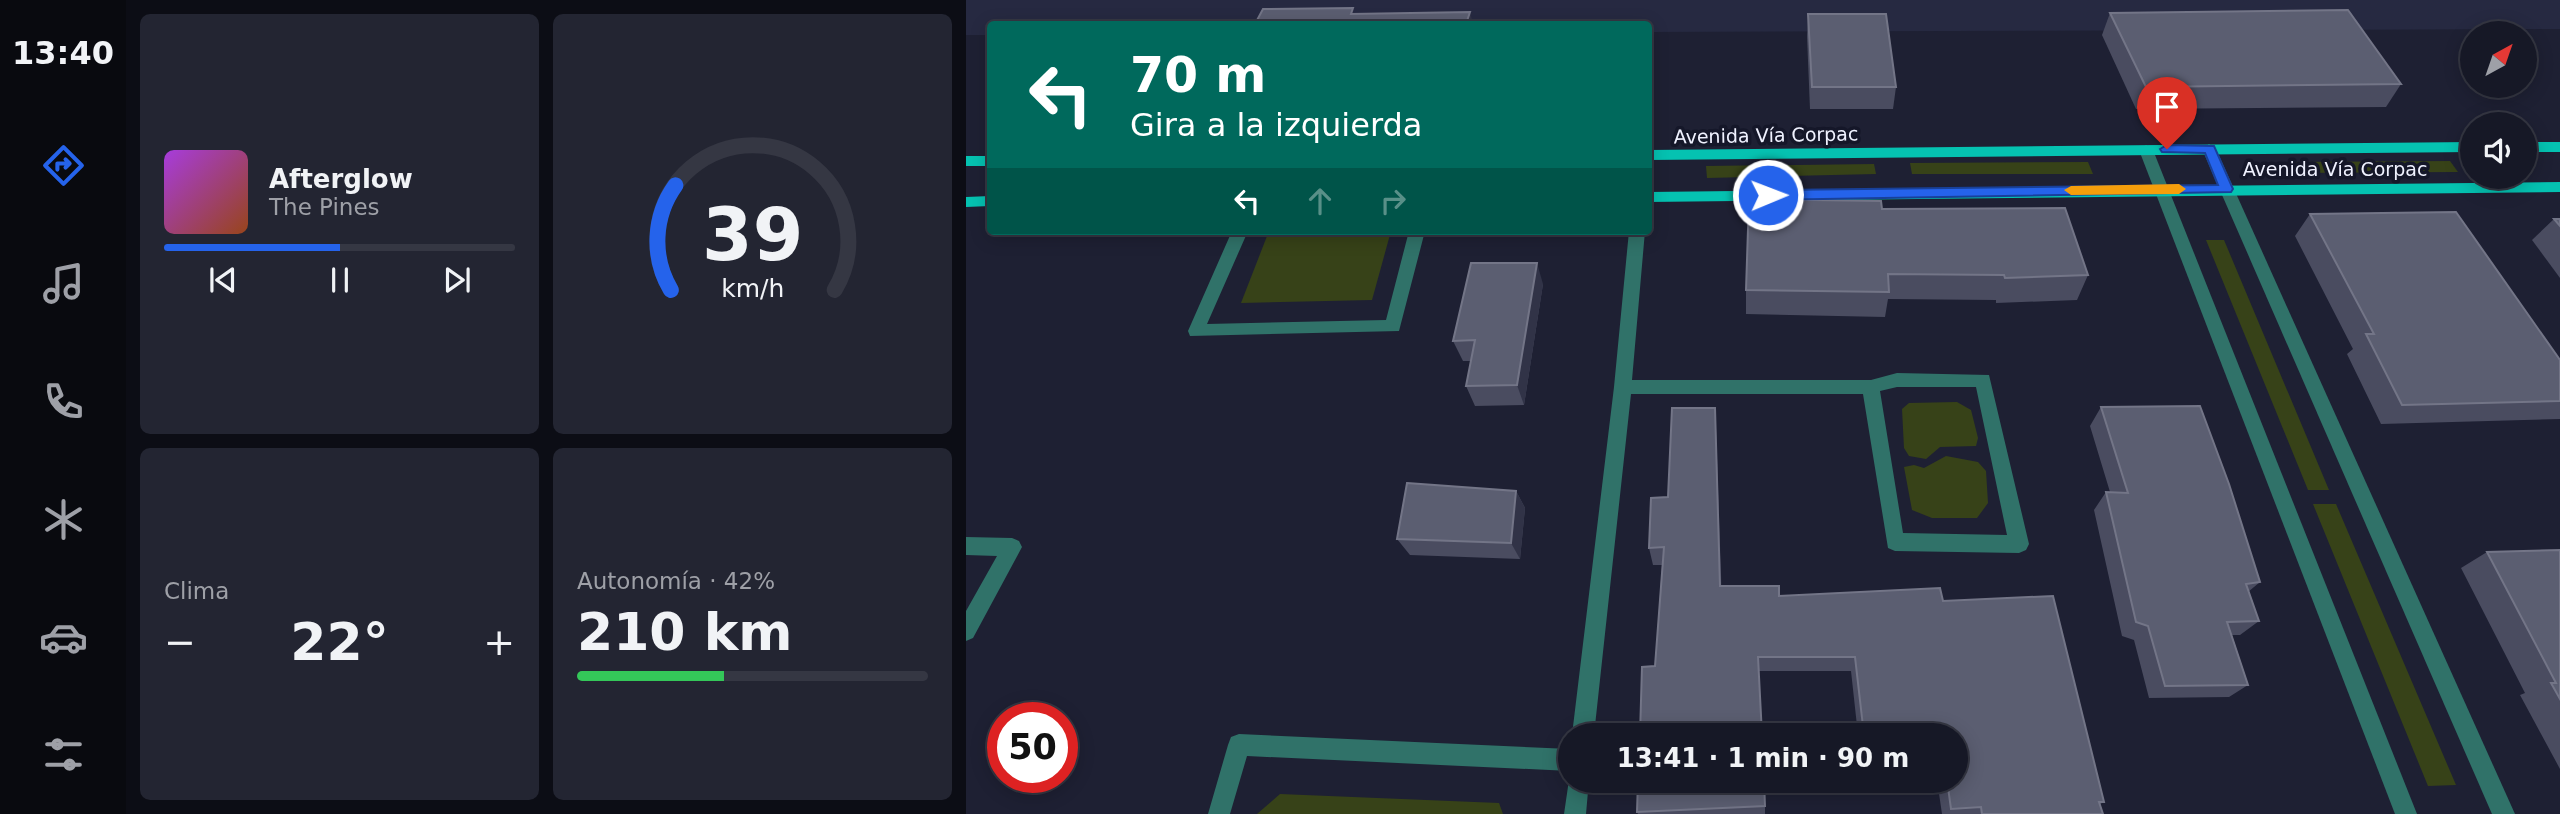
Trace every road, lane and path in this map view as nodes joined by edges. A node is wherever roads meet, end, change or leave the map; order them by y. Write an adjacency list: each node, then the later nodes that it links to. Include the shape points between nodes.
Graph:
1 (2560, 146): 3 (main road)
2 (2460, 147): 4 (main road, Avenida Vía Corpac)
3 (2537, 147)
4 (2209, 149): 5 (main road, Avenida Vía Corpac); 11 (street)
5 (2146, 150): 6 (main road, Avenida Vía Corpac); 10 (street)
6 (1652, 155)
7 (966, 161): 8 (main road)
8 (987, 161)
9 (2560, 187): 11 (main road, Avenida Vía Corpac)
10 (2162, 189): 11 (main road, Avenida Vía Corpac); 12 (main road, Avenida Vía Corpac); 27 (street)
11 (2226, 189): 28 (street)
12 (1652, 197)
13 (987, 201): 14 (main road)
14 (966, 202)
15 (1238, 235): 16 (street, via 1196,331 1393,326)
16 (1416, 235)
17 (1637, 235): 18 (street)
18 (1623, 387): 19 (street); 22 (street)
19 (1871, 387): 19 (street, via 1895,542 2019,544 1983,380 1897,380)
20 (966, 546): 21 (street, via 1012,547)
21 (966, 631)
22 (1584, 723)
23 (1558, 759): 25 (street, via 1239,745)
24 (1577, 793): 26 (street)
25 (1219, 814)
26 (1575, 814)
27 (2406, 814)
28 (2504, 814)

